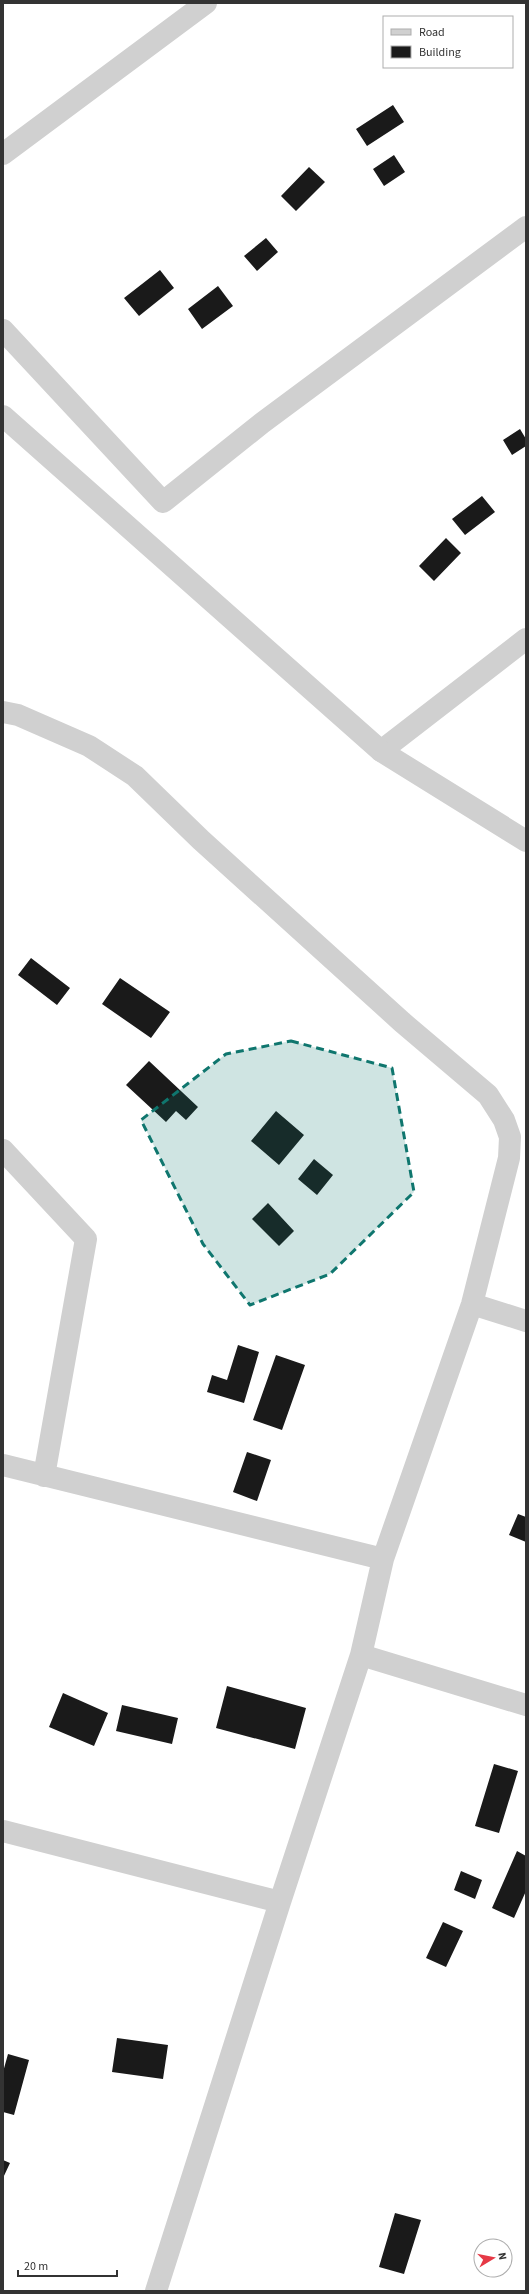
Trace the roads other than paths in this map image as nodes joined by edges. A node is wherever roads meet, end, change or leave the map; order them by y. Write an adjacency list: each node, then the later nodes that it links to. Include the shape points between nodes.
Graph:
1 (206, 3): 2 (street)
2 (3, 154)
3 (526, 227): 4 (street, via 262,423 163,502)
4 (3, 330)
5 (3, 416): 8 (street)
6 (522, 648): 8 (street)
7 (3, 712): 11 (street, via 89,746 135,776 201,840 402,1022 488,1095 504,1120 510,1137 509,1158)
8 (381, 751): 9 (street)
9 (526, 841)
10 (3, 1150): 14 (street, via 86,1239)
11 (472, 1304): 12 (street); 15 (street)
12 (526, 1321)
13 (3, 1465): 14 (street)
14 (44, 1476): 15 (street)
15 (383, 1559): 16 (street)
16 (362, 1655): 17 (street); 19 (street)
17 (526, 1705)
18 (3, 1831): 19 (street)
19 (280, 1902): 20 (street)
20 (156, 2291)

